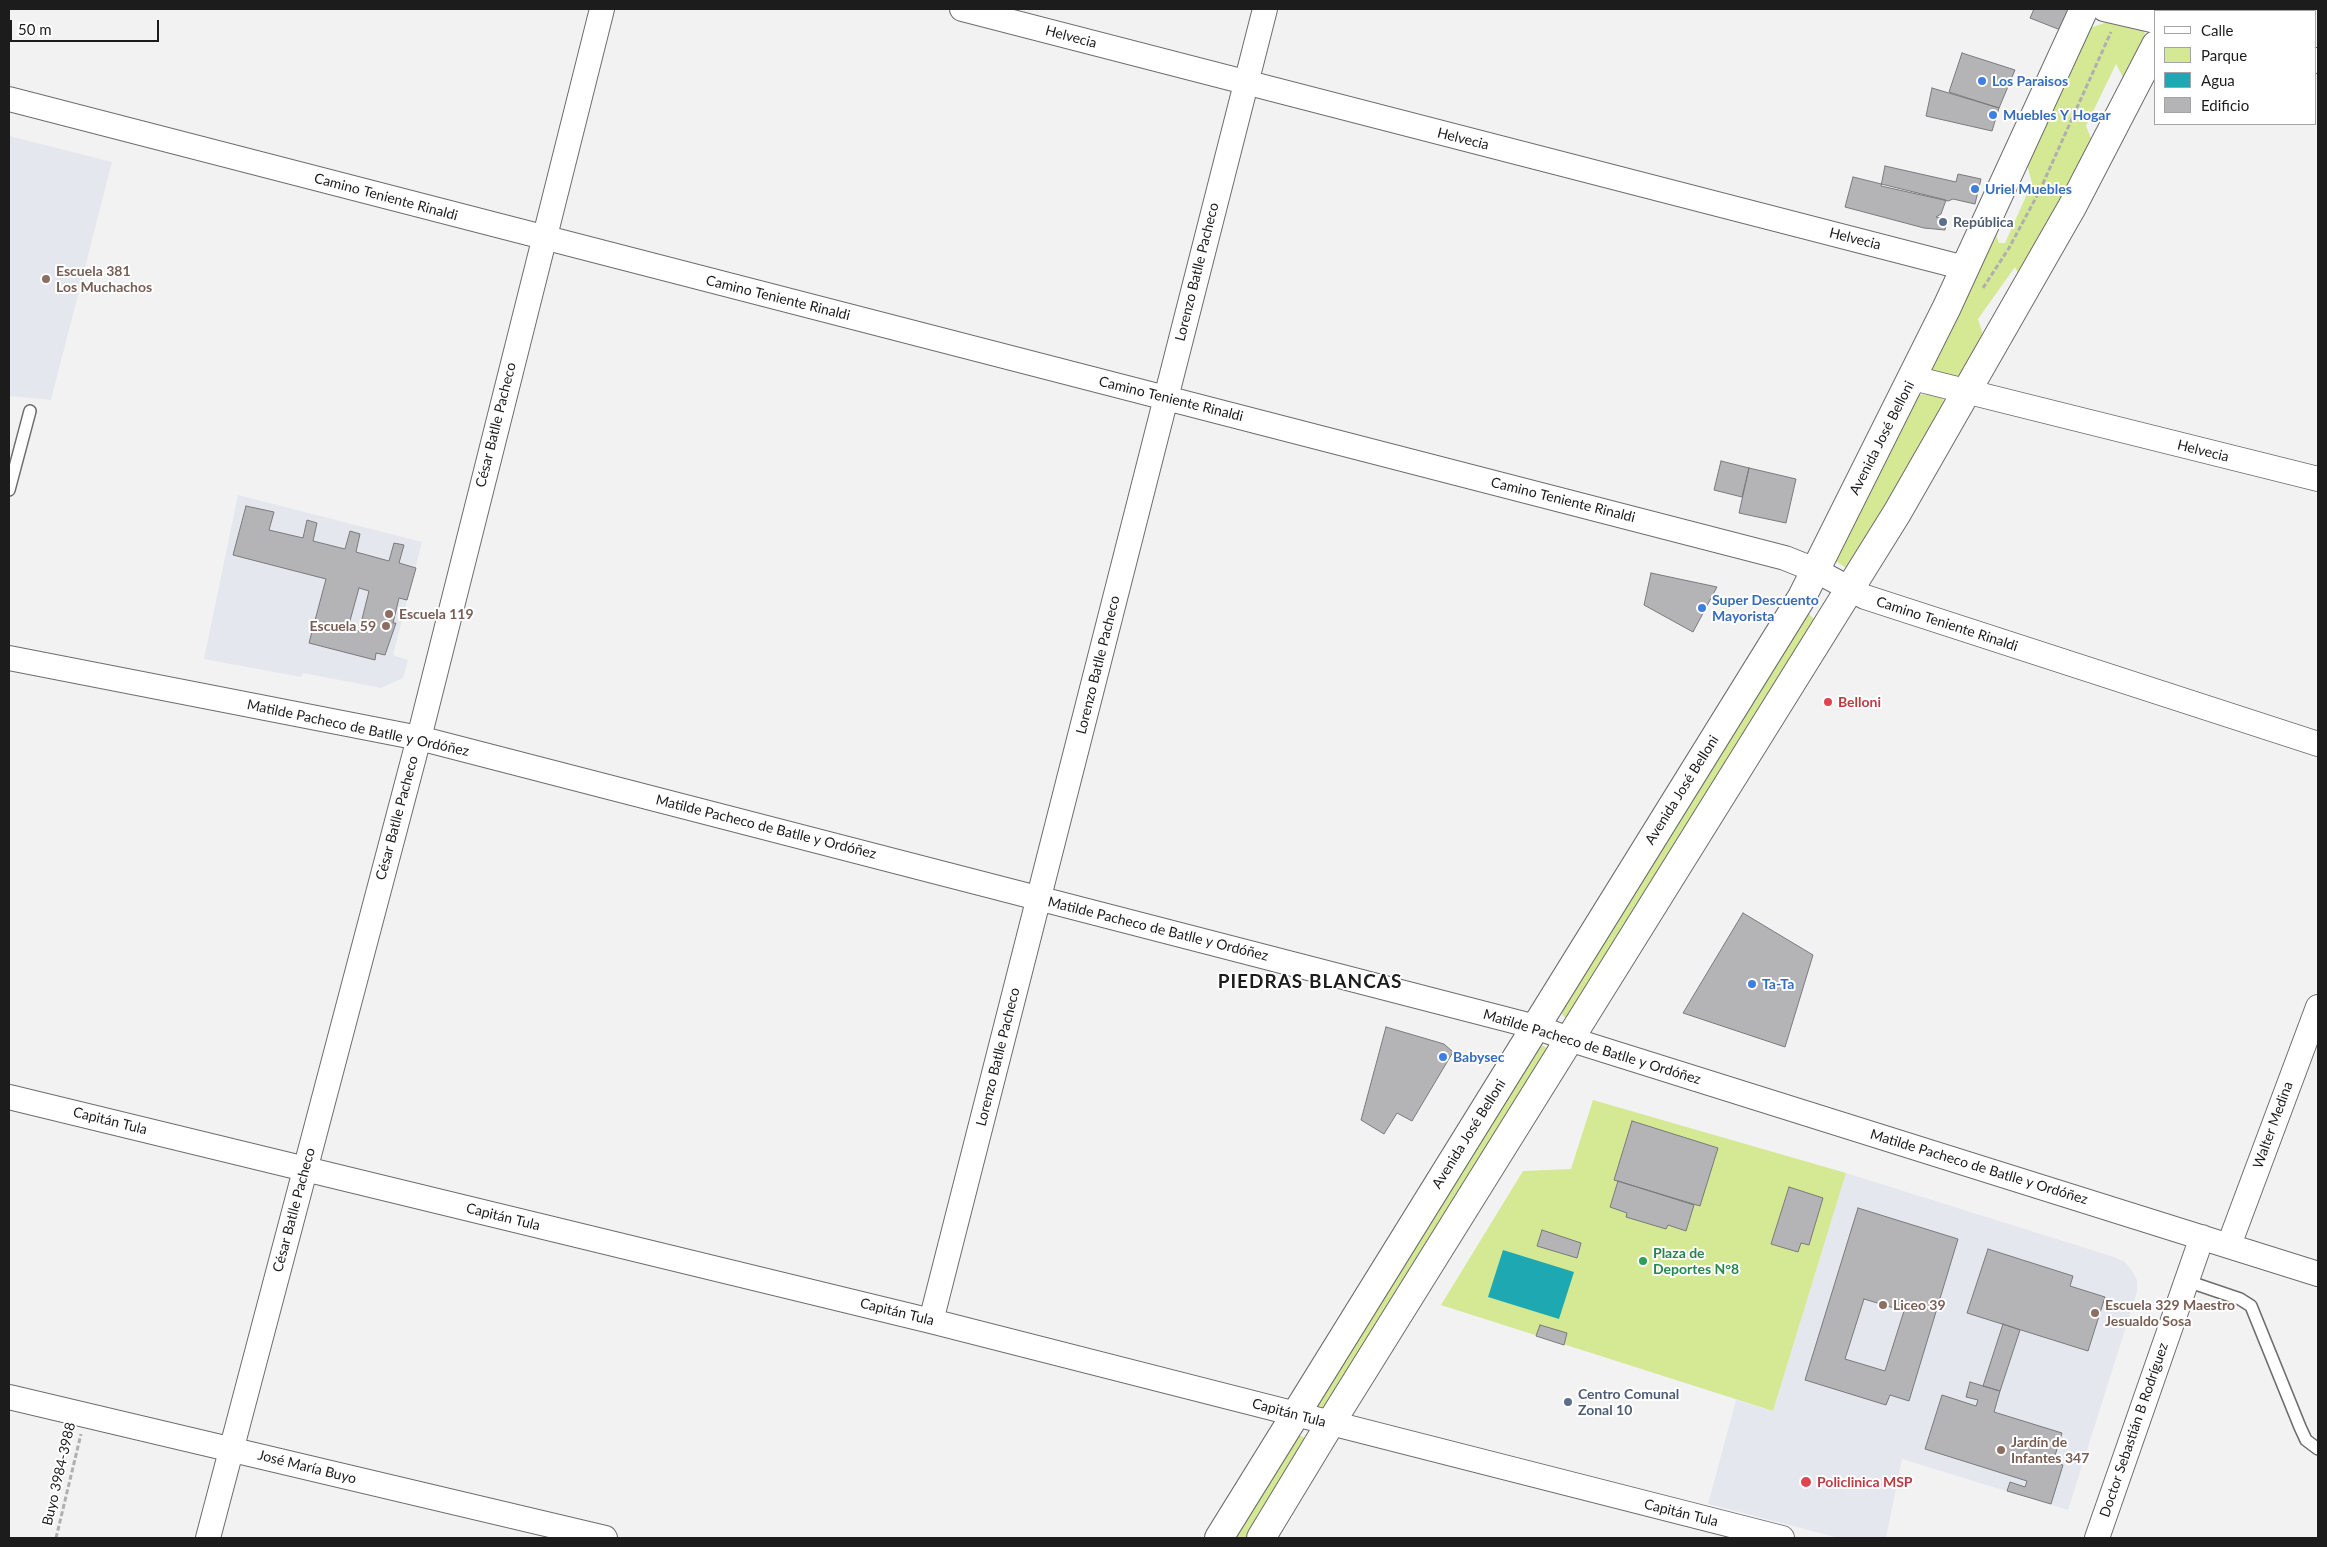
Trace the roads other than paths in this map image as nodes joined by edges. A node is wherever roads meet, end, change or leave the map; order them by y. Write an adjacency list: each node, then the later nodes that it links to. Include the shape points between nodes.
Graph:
1 (602, 9): 10 (street, César Batlle Pacheco)
2 (962, 9): 8 (street, Helvecia)
3 (1265, 9): 8 (street, Lorenzo Batlle Pacheco)
4 (2084, 9): 11 (main road, Avenida José Belloni)
5 (2104, 9): 6 (street)
6 (2154, 22)
7 (2154, 49): 13 (main road, via 2072,207)
8 (1245, 82): 11 (street, Helvecia); 14 (street, Lorenzo Batlle Pacheco)
9 (9, 99): 10 (street, Camino Teniente Rinaldi)
10 (543, 238): 14 (street, Camino Teniente Rinaldi); 21 (street, César Batlle Pacheco)
11 (1965, 268): 12 (main road, Avenida José Belloni)
12 (1912, 378): 13 (street, Helvecia); 18 (main road, Avenida José Belloni)
13 (1966, 393): 16 (street, Helvecia); 19 (main road)
14 (1165, 398): 18 (street, Camino Teniente Rinaldi, via 1785,558); 23 (street, Lorenzo Batlle Pacheco)
15 (30, 411): 17 (lane)
16 (2318, 479)
17 (9, 490)
18 (1815, 570): 19 (street, Camino Teniente Rinaldi); 25 (main road, Avenida José Belloni, via 1802,597)
19 (1850, 590): 22 (street, Camino Teniente Rinaldi); 26 (main road)
20 (9, 658): 21 (street, Matilde Pacheco de Batlle y Ordóñez)
21 (419, 738): 23 (street, Matilde Pacheco de Batlle y Ordóñez); 28 (street, César Batlle Pacheco)
22 (2318, 744)
23 (1039, 898): 25 (street, Matilde Pacheco de Batlle y Ordóñez); 33 (street, Lorenzo Batlle Pacheco)
24 (2318, 1007): 30 (street, Walter Medina)
25 (1536, 1026): 26 (street, Matilde Pacheco de Batlle y Ordóñez); 35 (main road, Avenida José Belloni)
26 (1569, 1039): 29 (street, Matilde Pacheco de Batlle y Ordóñez); 36 (main road)
27 (9, 1097): 28 (street, Capitán Tula)
28 (305, 1168): 33 (street, Capitán Tula); 37 (street, César Batlle Pacheco)
29 (2202, 1237): 30 (street, Matilde Pacheco de Batlle y Ordóñez); 32 (street, Doctor Sebastián B Rodríguez)
30 (2229, 1245): 31 (street, Matilde Pacheco de Batlle y Ordóñez)
31 (2318, 1274)
32 (2187, 1281): 38 (lane, via 2240,1299 2251,1306 2306,1440); 45 (street, Doctor Sebastián B Rodríguez)
33 (931, 1320): 35 (street, Capitán Tula)
34 (9, 1397): 37 (street, José María Buyo)
35 (1294, 1415): 36 (street, Capitán Tula); 42 (main road, Avenida José Belloni)
36 (1330, 1424): 39 (street, Capitán Tula); 43 (main road)
37 (230, 1448): 40 (street, César Batlle Pacheco); 41 (street, José María Buyo)
38 (2318, 1449)
39 (1702, 1529): 44 (street, Capitán Tula)
40 (208, 1538)
41 (605, 1538)
42 (1219, 1538)
43 (1262, 1538)
44 (1782, 1538)
45 (2096, 1538)

